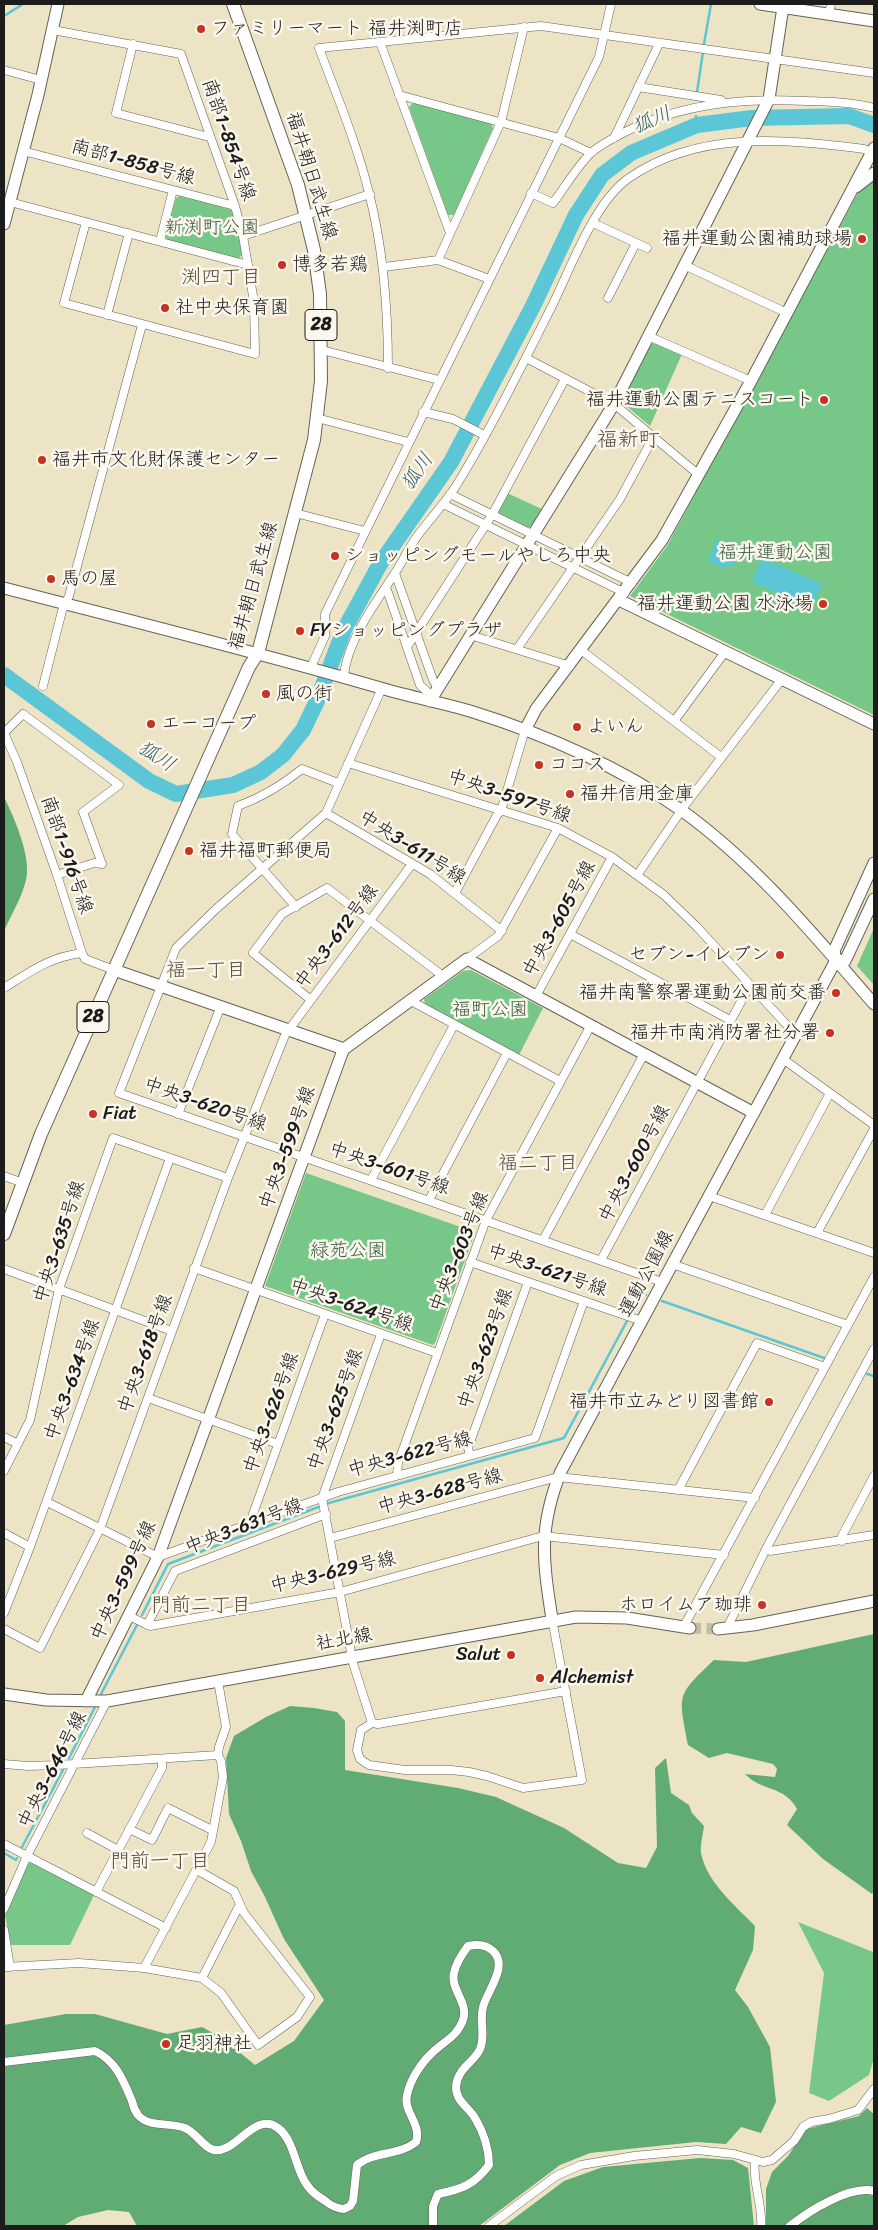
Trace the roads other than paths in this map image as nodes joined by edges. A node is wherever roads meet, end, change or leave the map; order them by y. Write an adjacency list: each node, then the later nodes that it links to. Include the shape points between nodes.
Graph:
1 (58, 4): 9 (street)
2 (233, 4): 38 (main road, 福井朝日武生線 / 28)
3 (611, 4): 10 (street)
4 (760, 4): 5 (street)
5 (783, 7): 6 (street); 14 (street)
6 (830, 9): 7 (street)
7 (874, 21)
8 (524, 27): 10 (street, via 541,26); 11 (street); 23 (street)
9 (53, 30): 12 (street, 南部1-854号線); 17 (street)
10 (604, 36): 13 (street); 25 (street, via 599,57)
11 (380, 42): 19 (street); 35 (street, via 319,48)
12 (133, 44): 24 (street, 南部1-854号線, via 181,54); 24 (street, via 116,113)
13 (658, 44): 14 (street); 18 (street)
14 (776, 59): 16 (street); 20 (street)
15 (4, 70): 17 (street)
16 (874, 73)
17 (41, 80): 28 (street)
18 (638, 87): 21 (street); 26 (street)
19 (399, 94): 23 (street); 43 (street)
20 (769, 99): 21 (street); 22 (street, via 854,103); 27 (street)
21 (726, 102): 26 (street, via 654,118)
22 (874, 108)
23 (500, 122): 25 (street); 43 (street)
24 (209, 137): 37 (street, 南部1-854号線)
25 (559, 138): 30 (street); 34 (street)
26 (614, 138): 30 (street)
27 (748, 139): 29 (street, via 800,141); 40 (street, via 686,151 650,166 628,179); 50 (street)
28 (23, 151): 32 (street, 南部1-858号線); 36 (street)
29 (873, 151): 33 (street)
30 (591, 153): 34 (street, via 554,203)
31 (874, 173): 33 (street)
32 (173, 190): 37 (street, 南部1-858号線); 45 (street)
33 (851, 192): 54 (street)
34 (531, 193): 52 (street)
35 (370, 194): 38 (street); 51 (street)
36 (10, 202): 39 (street); 41 (street)
37 (235, 206): 44 (street, 南部1-854号線)
38 (307, 216): 44 (street); 58 (main road, 福井朝日武生線 / 28, via 320,294)
39 (86, 222): 42 (street); 55 (street, 南部1-854号線, via 64,303)
40 (593, 223): 46 (street); 59 (street)
41 (4, 224)
42 (129, 233): 45 (street); 55 (street)
43 (450, 233): 48 (street)
44 (243, 236): 49 (street, 南部1-854号線)
45 (160, 241): 49 (street)
46 (636, 243): 47 (street); 53 (street)
47 (646, 248)
48 (438, 260): 51 (street); 52 (street)
49 (248, 265): 56 (street, 南部1-854号線, via 254,302 255,354)
50 (684, 265): 54 (street); 57 (street)
51 (384, 267): 60 (street)
52 (489, 279): 62 (street)
53 (608, 298)
54 (787, 313): 63 (street)
55 (107, 315): 56 (street, 南部1-854号線)
56 (142, 325): 86 (street)
57 (648, 336): 63 (street); 64 (street)
58 (322, 350): 60 (street); 66 (main road, 福井朝日武生線 / 28)
59 (526, 358): 61 (street); 67 (street)
60 (388, 368): 62 (street)
61 (565, 379): 64 (street); 74 (street)
62 (439, 380): 65 (street)
63 (751, 380): 70 (street)
64 (614, 404): 68 (street); 77 (street)
65 (423, 412): 67 (street, via 458,421); 69 (street)
66 (317, 418): 69 (street); 73 (main road, 福井朝日武生線 / 28)
67 (483, 434): 71 (street)
68 (654, 436): 70 (street); 79 (street, via 620,499)
69 (408, 442): 76 (street)
70 (700, 475): 82 (street)
71 (450, 494): 72 (street); 74 (street)
72 (443, 504): 75 (street); 81 (street, via 417,536)
73 (295, 513): 76 (street); 93 (main road, 福井朝日武生線 / 28)
74 (492, 515): 75 (street); 77 (street)
75 (485, 525): 78 (street); 87 (street)
76 (365, 532): 95 (street, via 325,614 325,636)
77 (533, 534): 78 (street); 79 (street)
78 (526, 545): 80 (street); 88 (street)
79 (580, 558): 80 (street); 82 (street)
80 (574, 568): 85 (street); 90 (street)
81 (395, 574): 83 (street); 87 (street)
82 (632, 583): 85 (street)
83 (386, 587): 89 (street); 96 (street, via 354,643)
84 (4, 588): 86 (street)
85 (622, 596): 91 (street); 92 (street)
86 (66, 604): 93 (street); 98 (street)
87 (416, 632): 89 (street); 100 (street, via 433,680)
88 (470, 635): 90 (street); 100 (street)
89 (407, 647): 100 (street, via 420,685)
90 (517, 649): 94 (street)
91 (581, 650): 94 (street); 101 (street)
92 (725, 652): 97 (street); 101 (street)
93 (258, 653): 95 (street); 127 (main road, 福井朝日武生線 / 28)
94 (570, 666): 103 (street, via 536,709)
95 (316, 668): 96 (street)
96 (342, 676): 99 (street)
97 (782, 679): 102 (street); 105 (street)
98 (43, 686)
99 (382, 688): 100 (street); 106 (street)
100 (434, 695): 103 (street)
101 (675, 720): 105 (street)
102 (874, 724)
103 (525, 730): 108 (street); 109 (street, via 601,763)
104 (4, 733): 117 (street, 南部1-916号線, via 18,762); 117 (street, via 23,714 119,785 83,812 102,864 94,863)
105 (722, 756): 109 (street)
106 (348, 763): 107 (street); 108 (street, 中央3-597号線)
107 (338, 782): 110 (street); 115 (street, via 302,769 261,798 238,806 232,834)
108 (501, 811): 111 (street, 中央3-597号線); 118 (street)
109 (681, 811): 116 (street); 126 (street, via 748,868)
110 (326, 814): 114 (street, 中央3-611号線); 115 (street)
111 (558, 828): 112 (street, 中央3-597号線); 122 (street)
112 (612, 857): 116 (street, 中央3-597号線); 123 (street, 中央3-605号線)
113 (874, 863): 126 (street, via 834,951)
114 (412, 864): 118 (street, 中央3-611号線); 121 (street, 中央3-612号線)
115 (262, 869): 120 (street); 130 (street, via 176,948)
116 (638, 874): 129 (street, 中央3-597号線, via 697,926)
117 (57, 875): 124 (street, 南部1-916号線)
118 (454, 893): 122 (street, 中央3-611号線)
119 (874, 899): 126 (street, via 845,961)
120 (296, 907): 121 (street, via 327,888); 133 (street, via 282,914 253,953)
121 (370, 920): 128 (street); 133 (street, 中央3-612号線)
122 (502, 931): 125 (street)
123 (570, 934): 132 (street, 中央3-605号線); 137 (street)
124 (82, 953): 127 (street, via 85,959); 131 (street, via 47,962)
125 (467, 959): 128 (street); 132 (street)
126 (836, 960): 135 (street); 141 (street, 運動公園線)
127 (114, 970): 130 (street); 158 (main road, 福井朝日武生線 / 28, via 41,1134)
128 (443, 976): 134 (street)
129 (750, 985): 137 (street, 中央3-600号線); 141 (street, 中央3-597号線)
130 (162, 986): 136 (street); 150 (street, 中央3-620号線, via 120,1093)
131 (4, 988)
132 (536, 996): 139 (street)
133 (311, 1000): 140 (street, 中央3-612号線)
134 (409, 1000): 138 (street); 142 (street)
135 (874, 1004)
136 (221, 1006): 140 (street); 150 (street)
137 (730, 1020): 147 (street, 中央3-600号線)
138 (454, 1025): 143 (street); 157 (street)
139 (590, 1025): 144 (street); 146 (street, 中央3-603号線)
140 (289, 1030): 142 (street); 152 (street, 中央3-618号線, via 284,1035)
141 (796, 1035): 145 (street, 運動公園線)
142 (344, 1049): 153 (street, 中央3-599号線)
143 (507, 1053): 146 (street); 160 (street)
144 (644, 1054): 147 (street); 165 (street)
145 (783, 1059): 148 (street); 149 (street, 運動公園線)
146 (560, 1081): 162 (street, 中央3-603号線)
147 (697, 1083): 149 (street); 167 (street, 中央3-600号線)
148 (830, 1094): 151 (street); 161 (street)
149 (754, 1113): 159 (street, 運動公園線)
150 (178, 1114): 152 (street, 中央3-620号線)
151 (874, 1127): 163 (street)
152 (245, 1136): 153 (street, 中央3-620号線); 156 (street, 中央3-618号線)
153 (303, 1156): 157 (street, 中央3-601号線); 176 (street, 中央3-599号線)
154 (170, 1158): 156 (street, 中央3-635号線); 175 (street, 中央3-635号線, via 113,1138); 178 (street, 中央3-634号線)
155 (4, 1176): 158 (street)
156 (228, 1178): 170 (street, 中央3-618号線)
157 (372, 1180): 160 (street, 中央3-601号線)
158 (23, 1183): 164 (main road, 福井朝日武生線 / 28)
159 (709, 1196): 161 (street); 169 (street, 運動公園線)
160 (429, 1200): 162 (street, 中央3-601号線)
161 (766, 1216): 163 (street)
162 (486, 1220): 165 (street, 中央3-601号線); 168 (street, 中央3-603号線)
163 (817, 1233): 166 (street)
164 (4, 1234)
165 (543, 1240): 167 (street, 中央3-601号線)
166 (874, 1253)
167 (601, 1260): 174 (street, 中央3-601号線)
168 (470, 1262): 173 (street, 中央3-621号線); 185 (street, 中央3-603号線)
169 (672, 1264): 174 (street, 運動公園線); 181 (street)
170 (194, 1268): 176 (street, 中央3-624号線); 182 (street, 中央3-618号線)
171 (4, 1269): 175 (street)
172 (874, 1276): 181 (street)
173 (528, 1282): 177 (street, 中央3-621号線); 192 (street, 中央3-623号線, via 468,1448)
174 (662, 1282): 180 (street, 運動公園線)
175 (59, 1289): 178 (street); 190 (street, 中央3-635号線, via 30,1420)
176 (255, 1290): 179 (street, 中央3-624号線); 188 (street, 中央3-599号線)
177 (584, 1301): 180 (street, 中央3-621号線); 192 (street, 中央3-622号線, via 535,1438)
178 (116, 1310): 182 (street); 199 (street, 中央3-634号線)
179 (325, 1314): 183 (street, 中央3-624号線); 191 (street, 中央3-626号線)
180 (642, 1321): 196 (street, 運動公園線)
181 (848, 1325): 186 (street)
182 (172, 1331): 187 (street, 中央3-618号線)
183 (381, 1334): 185 (street, 中央3-624号線); 200 (street, 中央3-625号線)
184 (874, 1349): 209 (street)
185 (437, 1353): 194 (street, 中央3-603号線, via 398,1463)
186 (825, 1367): 197 (street, via 757,1343); 198 (street)
187 (148, 1398): 188 (street); 202 (street, 中央3-618号線)
188 (208, 1420): 191 (street); 211 (street, 中央3-599号線)
189 (4, 1436): 190 (street)
190 (18, 1444): 193 (street, 中央3-635号線)
191 (278, 1444): 201 (street, 中央3-626号線, via 253,1514)
192 (470, 1456): 194 (street, 中央3-622号線)
193 (4, 1471)
194 (397, 1475): 200 (street, 中央3-622号線)
195 (874, 1476): 207 (street)
196 (558, 1477): 197 (street); 205 (street, 運動公園線); 206 (street, 中央3-628号線)
197 (678, 1490): 198 (street)
198 (755, 1498): 210 (street)
199 (47, 1502): 202 (street); 208 (street, 中央3-634号線)
200 (324, 1506): 201 (street, 中央3-622号線); 206 (street); 217 (street, 中央3-631号線, via 175,1571)
201 (254, 1523): 211 (street, 中央3-622号線)
202 (100, 1529): 211 (street); 219 (street, 中央3-618号線, via 40,1648)
203 (4, 1533): 208 (street)
204 (874, 1535): 207 (street)
205 (543, 1536): 210 (street); 212 (street, 中央3-629号線); 216 (street, 運動公園線, via 544,1570)
206 (330, 1538): 212 (street)
207 (842, 1541): 209 (street)
208 (30, 1547): 214 (street, 中央3-634号線)
209 (766, 1549): 220 (street)
210 (724, 1555): 218 (street)
211 (158, 1557): 215 (street, 中央3-599号線)
212 (340, 1592): 217 (street, 中央3-629号線); 221 (street)
213 (874, 1601): 220 (street)
214 (4, 1613)
215 (129, 1616): 217 (street); 225 (street, 中央3-599号線)
216 (552, 1620): 218 (street, 社北線, via 612,1617); 221 (street, 社北線); 223 (street)
217 (147, 1625)
218 (687, 1628)
219 (4, 1629)
220 (722, 1629)
221 (352, 1657): 222 (street, 社北線); 226 (street)
222 (218, 1681): 225 (street, 社北線); 227 (street, via 226,1726)
223 (566, 1691): 226 (street, via 378,1724); 226 (street, via 582,1780 523,1788 469,1772 369,1765 360,1759 357,1750 361,1730)
224 (4, 1694): 225 (street, 社北線, via 46,1700)
225 (98, 1701): 230 (street, 中央3-646号線)
226 (372, 1722)
227 (218, 1755): 228 (street); 232 (street, via 223,1777)
228 (162, 1759): 230 (street); 231 (street, via 162,1768)
229 (4, 1764): 230 (street)
230 (75, 1764): 236 (street, 中央3-646号線)
231 (129, 1829): 232 (street, via 152,1840 168,1808); 235 (street)
232 (212, 1830): 237 (street, via 211,1842)
233 (87, 1834): 235 (street)
234 (4, 1844): 236 (street)
235 (118, 1850): 238 (street)
236 (27, 1856): 238 (street); 240 (street, 中央3-646号線)
237 (197, 1870): 239 (street, via 234,1891); 241 (street)
238 (96, 1892): 241 (street)
239 (240, 1904): 245 (street); 245 (street, via 310,1997 297,2017 258,2045 221,1993)
240 (4, 1909)
241 (166, 1928): 244 (street)
242 (4, 1930): 243 (street)
243 (7, 1967): 244 (street, via 79,1963)
244 (144, 1968): 245 (street)
245 (202, 1978)
246 (4, 2062): 250 (street, via 95,2051 112,2062 141,2117 154,2123 186,2128 210,2149 217,2151 258,2125 277,2126 287,2138 306,2184 330,2205 344,2210 353,2201 357,2165 416,2142 418,2129 406,2096 421,2066 454,2036 463,2021 463,2005 454,1984 456,1964 468,1946 490,1948 499,1964 483,2007 482,2044 464,2067 456,2086 457,2096 475,2117 486,2142 489,2165 479,2178 461,2189 438,2194 433,2206)
247 (874, 2089): 248 (street, via 858,2110 811,2122 772,2160)
248 (755, 2161): 251 (street, via 734,2154 697,2150 581,2165 556,2176); 252 (street)
249 (874, 2191): 253 (street, via 865,2189 843,2195 802,2216)
250 (434, 2226)
251 (489, 2226)
252 (761, 2226)
253 (790, 2226)

